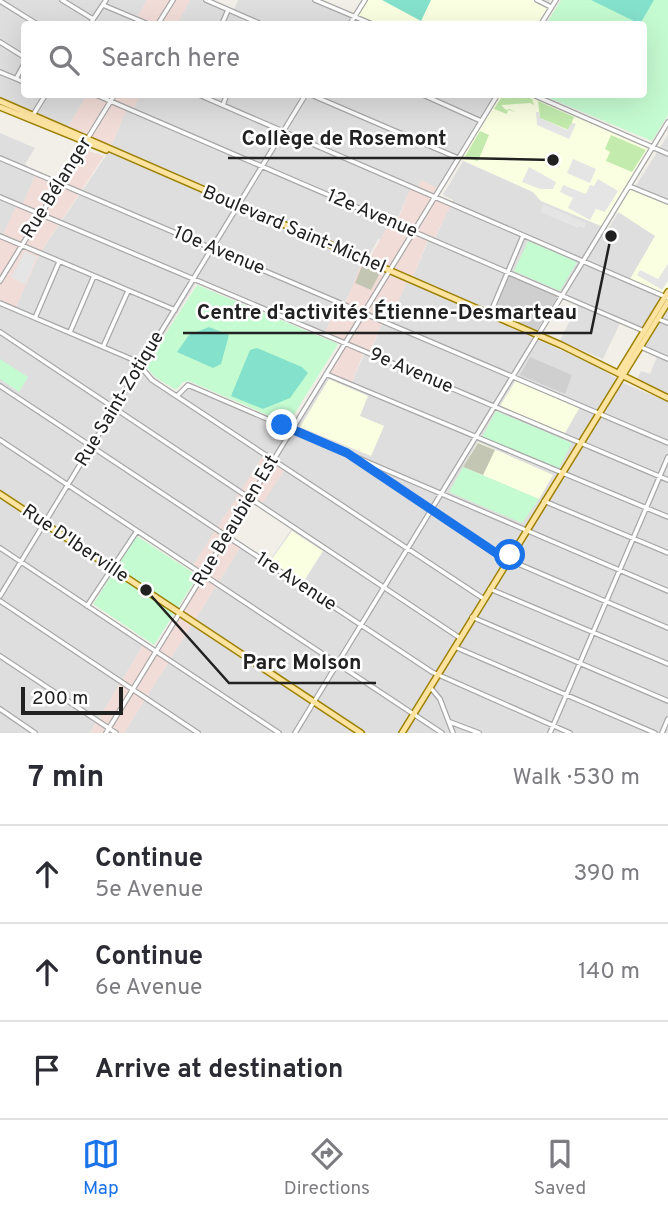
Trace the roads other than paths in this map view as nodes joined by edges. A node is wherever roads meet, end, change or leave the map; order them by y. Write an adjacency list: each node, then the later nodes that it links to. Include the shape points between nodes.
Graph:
1 (62, 0): 14 (street)
2 (106, 0): 10 (street)
3 (173, 0): 17 (street)
4 (206, 0): 12 (street)
5 (315, 0): 13 (street)
6 (365, 0): 13 (street)
7 (537, 0): 11 (street)
8 (556, 0): 11 (street)
9 (0, 1): 15 (street)
10 (103, 5): 14 (street); 16 (street)
11 (551, 7): 22 (street)
12 (228, 10): 18 (street); 19 (street)
13 (354, 17): 20 (street); 21 (street)
14 (93, 19)
15 (32, 21)
16 (141, 21)
17 (160, 21)
18 (223, 21)
19 (252, 21)
20 (352, 21)
21 (364, 21)
22 (543, 21)
23 (0, 42): 24 (street)
24 (21, 55)
25 (21, 69): 27 (street)
26 (0, 72): 27 (street)
27 (16, 78): 28 (street)
28 (21, 80)
29 (44, 98): 43 (street)
30 (104, 98): 40 (street, 12e Avenue)
31 (113, 98): 40 (street, Rue Bélanger)
32 (206, 98): 41 (street)
33 (226, 98): 41 (street)
34 (305, 98): 46 (street, Rue Saint-Zotique)
35 (317, 98): 51 (street)
36 (430, 98): 44 (street)
37 (495, 98): 44 (street, Rue Beaubien Est)
38 (540, 98): 48 (street)
39 (0, 101): 43 (main road, Boulevard Saint-Michel)
40 (111, 101): 47 (street, Rue Bélanger); 52 (street, 12e Avenue)
41 (223, 105): 46 (street)
42 (0, 107): 43 (main road, Boulevard Saint-Michel)
43 (32, 118): 47 (main road, Boulevard Saint-Michel)
44 (481, 121): 51 (street, Rue Beaubien Est)
45 (668, 122): 48 (street)
46 (284, 132): 52 (street, Rue Saint-Zotique); 56 (street)
47 (86, 141): 53 (street, Rue Bélanger); 58 (main road, Boulevard Saint-Michel)
48 (653, 148): 49 (street); 54 (street)
49 (668, 154)
50 (0, 158): 53 (street, 10e Avenue)
51 (458, 158): 56 (street, Rue Beaubien Est)
52 (262, 167): 58 (street, Rue Saint-Zotique); 60 (street, 12e Avenue)
53 (60, 184): 59 (street, Rue Bélanger); 64 (street, 10e Avenue)
54 (629, 186): 57 (street); 65 (street)
55 (0, 197): 59 (street, 9e Avenue)
56 (434, 197): 60 (street, Rue Beaubien Est); 62 (street)
57 (668, 202)
58 (238, 206): 64 (street, Rue Saint-Zotique); 67 (main road, Boulevard Saint-Michel)
59 (41, 215): 63 (street, Rue Bélanger); 70 (street, 9e Avenue)
60 (413, 232): 67 (street, Rue Beaubien Est); 68 (street, 12e Avenue)
61 (0, 236): 63 (street)
62 (523, 236): 65 (street); 68 (street)
63 (22, 246): 66 (street); 71 (street, Rue Bélanger)
64 (212, 248): 70 (street, Rue Saint-Zotique); 77 (street, 10e Avenue)
65 (583, 261): 73 (street); 74 (street)
66 (59, 262): 69 (street); 80 (street)
67 (389, 270): 77 (street, Rue Beaubien Est); 78 (main road, Boulevard Saint-Michel)
68 (508, 272): 73 (street, 12e Avenue); 78 (street)
69 (94, 276): 72 (street); 83 (street)
70 (194, 279): 76 (street, Rue Saint-Zotique); 86 (street, 9e Avenue)
71 (0, 281)
72 (128, 290): 76 (street); 87 (street)
73 (562, 296): 84 (street, 12e Avenue); 85 (street)
74 (667, 297): 79 (main road)
75 (0, 303): 80 (street)
76 (175, 310): 90 (street, Rue Saint-Zotique)
77 (363, 313): 86 (street, Rue Beaubien Est); 93 (street, 10e Avenue)
78 (490, 314): 85 (main road, Boulevard Saint-Michel)
79 (656, 317): 81 (street); 84 (main road)
80 (36, 318): 83 (street)
81 (668, 323)
82 (0, 332): 98 (street)
83 (69, 332): 87 (street)
84 (646, 332): 88 (main road); 92 (main road)
85 (538, 335): 92 (main road, Boulevard Saint-Michel); 93 (street)
86 (345, 343): 91 (street, Rue Beaubien Est); 97 (street, 9e Avenue)
87 (103, 347): 90 (street)
88 (640, 347): 89 (street); 92 (main road)
89 (668, 359)
90 (140, 366): 95 (street, via 152,380); 98 (street, Rue Saint-Zotique)
91 (326, 374): 100 (street, Rue Beaubien Est); 101 (street)
92 (620, 375): 96 (main road, Boulevard Saint-Michel); 99 (main road)
93 (513, 376): 97 (street); 99 (street, 10e Avenue)
94 (0, 386): 105 (street, 1re Avenue)
95 (178, 395): 100 (street, via 188,385); 108 (street)
96 (668, 398)
97 (495, 407): 101 (street); 103 (street, 9e Avenue)
98 (115, 408): 105 (street, Rue Saint-Zotique); 115 (street)
99 (598, 413): 103 (main road); 104 (street, 10e Avenue)
100 (293, 429): 106 (street); 108 (street, Rue Beaubien Est)
101 (476, 438): 109 (street); 113 (street)
102 (0, 440): 112 (street)
103 (580, 443): 109 (main road); 110 (street, 9e Avenue)
104 (668, 443)
105 (91, 446): 112 (street, Rue Saint-Zotique); 123 (street, 1re Avenue)
106 (347, 453): 113 (street); 118 (street)
107 (668, 457): 110 (street)
108 (274, 459): 115 (street, Rue Beaubien Est); 126 (street)
109 (561, 473): 116 (main road); 117 (street)
110 (660, 476): 111 (street, 9e Avenue); 117 (street)
111 (668, 480)
112 (68, 484): 120 (street, Rue Saint-Zotique); 122 (street)
113 (442, 492): 118 (street); 121 (street)
114 (0, 494): 120 (main road, Rue D'Iberville)
115 (250, 498): 123 (street, Rue Beaubien Est); 133 (street)
116 (544, 501): 121 (main road); 124 (street)
117 (646, 508): 119 (street); 124 (street)
118 (431, 510): 126 (street); 128 (street)
119 (668, 517)
120 (44, 523): 129 (street, Rue Saint-Zotique); 130 (main road, Rue D'Iberville)
121 (526, 529): 128 (main road); 131 (street)
122 (137, 531): 130 (street); 132 (street)
123 (227, 537): 132 (street, Rue Beaubien Est); 143 (street, 1re Avenue)
124 (633, 539): 127 (street); 131 (street)
125 (0, 548): 129 (street)
126 (408, 548): 133 (street); 137 (street)
127 (668, 553)
128 (508, 559): 134 (main road); 139 (street)
129 (21, 562): 136 (street, Rue Saint-Zotique); 140 (street)
130 (112, 568): 140 (street); 141 (main road, Rue D'Iberville)
131 (620, 569): 135 (street); 139 (street)
132 (203, 575): 141 (street, Rue Beaubien Est); 150 (street)
133 (384, 587): 143 (street); 146 (street)
134 (490, 589): 137 (main road); 145 (street)
135 (668, 591)
136 (0, 596)
137 (484, 599): 142 (main road)
138 (0, 601): 155 (street)
139 (606, 601): 144 (street); 145 (street)
140 (87, 606): 148 (street)
141 (180, 614): 148 (street, Rue Beaubien Est); 158 (main road, Rue D'Iberville)
142 (472, 617): 146 (main road); 151 (street)
143 (361, 625): 150 (street); 153 (street, 1re Avenue)
144 (668, 628)
145 (593, 632): 151 (street); 152 (street)
146 (460, 638): 147 (main road)
147 (455, 647): 153 (main road); 156 (street)
148 (157, 652): 155 (street, Rue Beaubien Est); 168 (street)
149 (0, 656): 164 (street)
150 (338, 663): 158 (street); 160 (street)
151 (580, 664): 156 (street); 157 (street)
152 (668, 664)
153 (437, 676): 154 (main road); 163 (street, 1re Avenue)
154 (430, 687): 160 (main road); 162 (street)
155 (133, 690): 164 (street, Rue Beaubien Est); 167 (street)
156 (566, 695): 163 (street); 177 (street)
157 (668, 701)
158 (314, 702): 169 (street); 170 (main road, Rue D'Iberville)
159 (0, 709): 165 (street)
160 (414, 714): 171 (main road); 172 (street)
161 (668, 719): 178 (street)
162 (450, 722): 173 (street); 174 (street)
163 (553, 726): 175 (street); 176 (street, 1re Avenue)
164 (108, 731): 166 (street)
165 (36, 733)
166 (116, 733)
167 (198, 733)
168 (279, 733)
169 (295, 733)
170 (361, 733)
171 (402, 733)
172 (442, 733)
173 (453, 733)
174 (479, 733)
175 (550, 733)
176 (570, 733)
177 (655, 733)
178 (662, 733)

